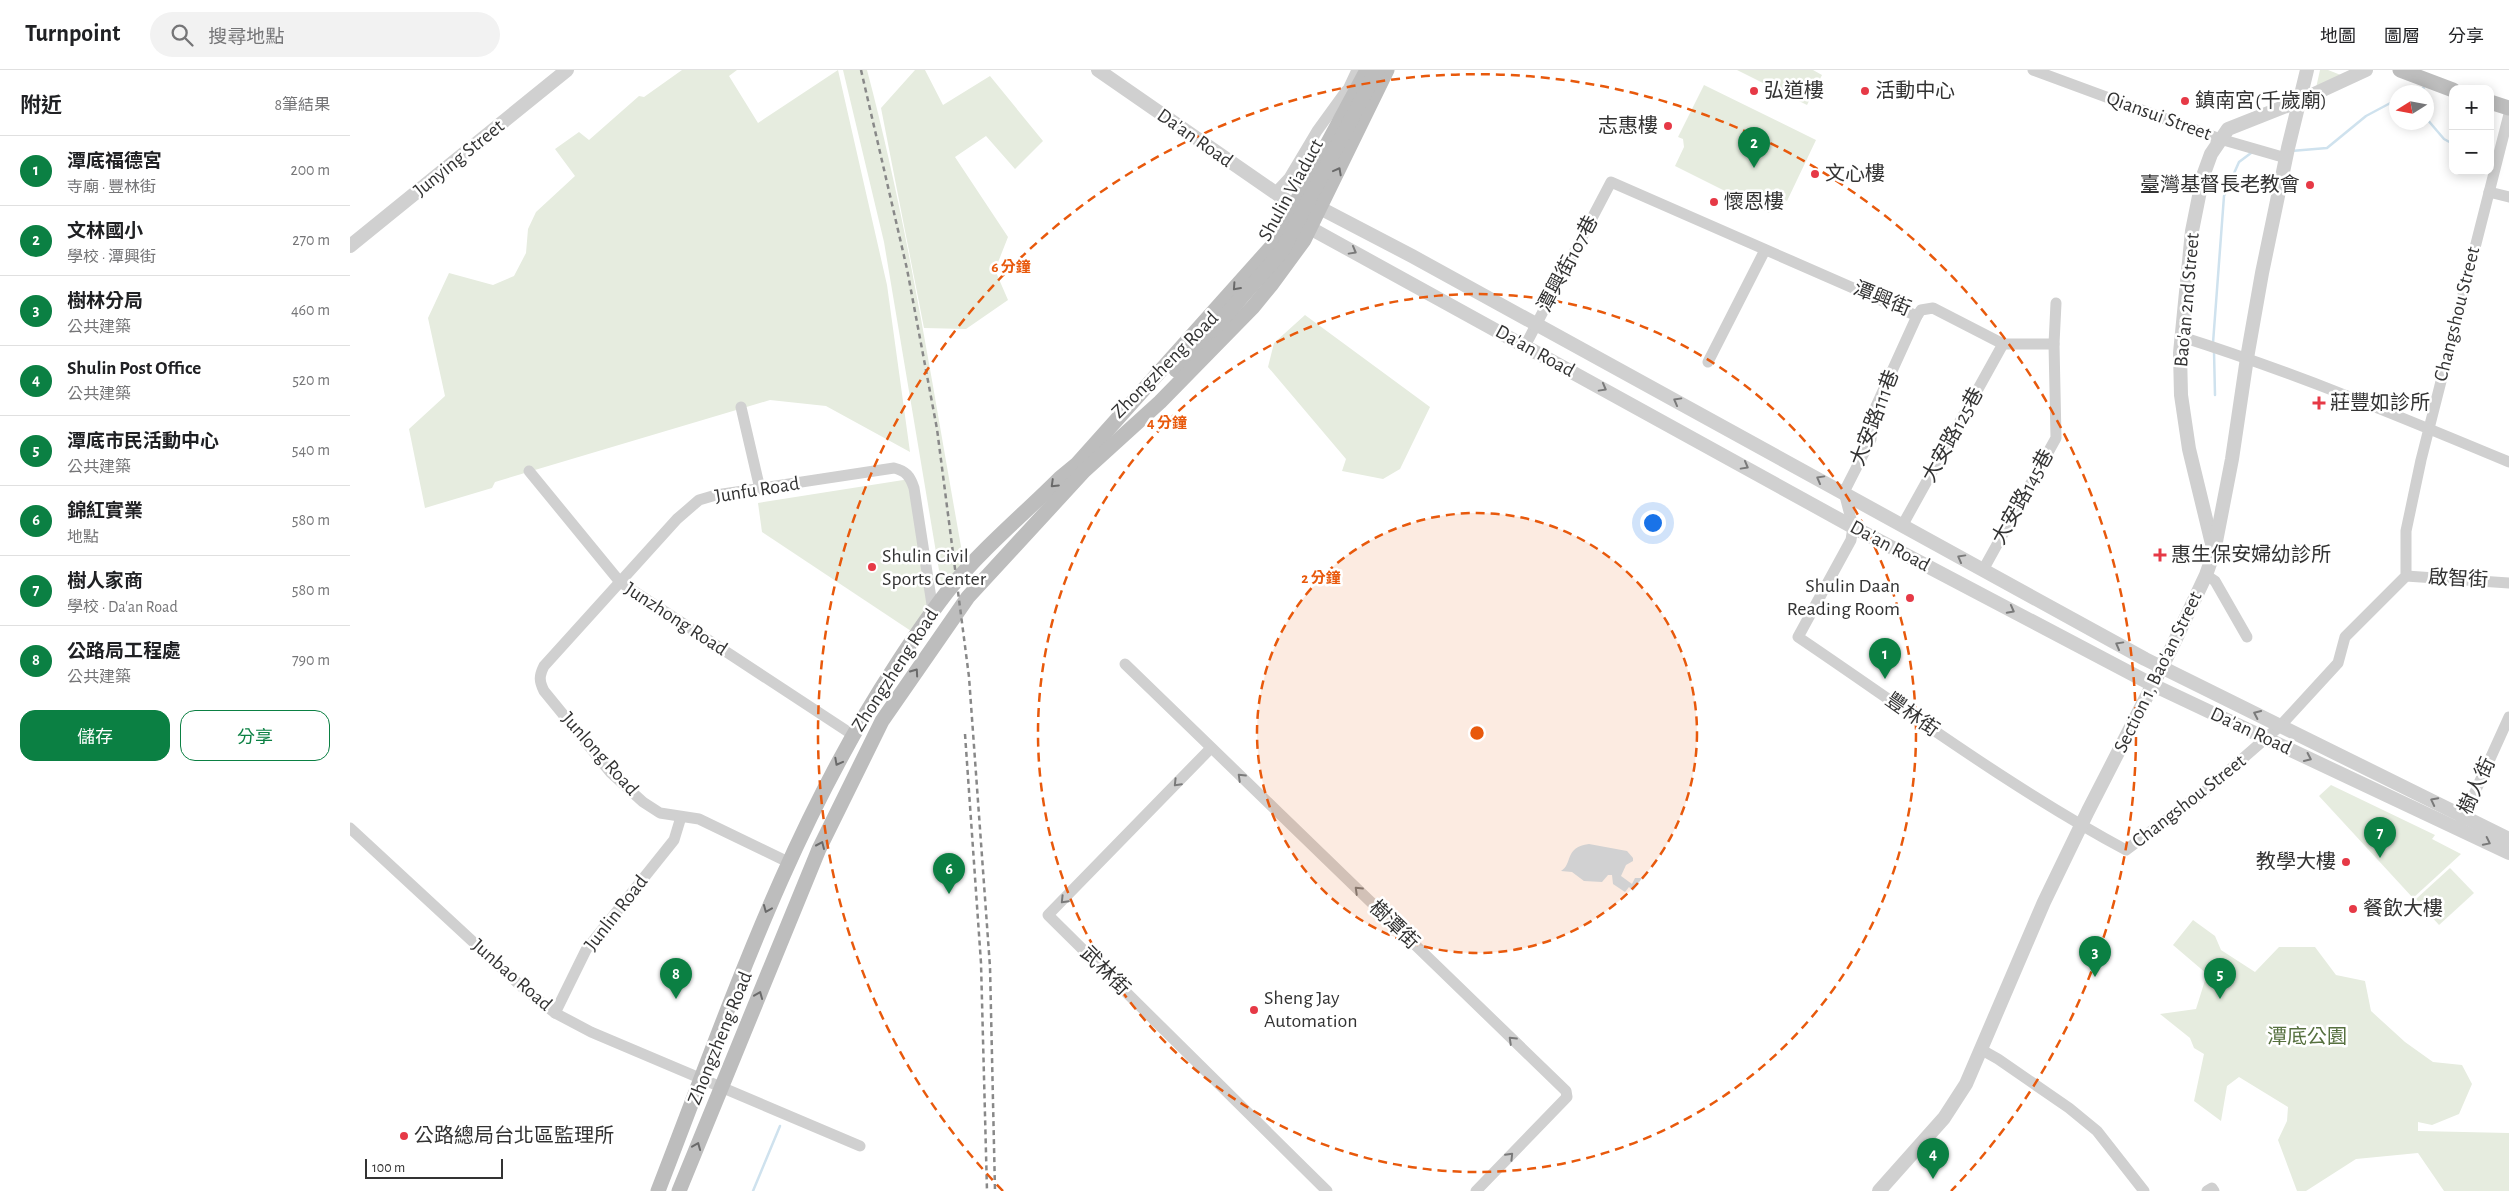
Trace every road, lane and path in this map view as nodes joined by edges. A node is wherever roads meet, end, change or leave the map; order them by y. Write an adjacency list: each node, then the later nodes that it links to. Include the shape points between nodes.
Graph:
1 (567, 70): 27 (street, Junying Street)
2 (1098, 70): 22 (street, Da'an Road)
3 (1357, 70): 12 (street)
4 (1367, 70): 18 (main road, Shulin Viaduct)
5 (1377, 70): 41 (main road, Shulin Viaduct, bridge, via 1282,251 1213,330)
6 (1387, 70): 25 (main road, Zhongzheng Road, one-way to 6)
7 (2033, 70): 17 (street, Qiansui Street)
8 (2307, 70): 13 (street, Section 1, Bao'an Street)
9 (2366, 70): 13 (street, Bao'an 2nd Street)
10 (2400, 70): 11 (main road)
11 (2449, 89)
12 (1346, 91): 18 (street); 22 (street, via 1289,178)
13 (2299, 101): 17 (street, Bao'an 2nd Street, via 2228,129); 19 (street, Section 1, Bao'an Street)
14 (2494, 103): 15 (main road)
15 (2509, 108)
16 (2509, 114): 21 (street, Changshou Street)
17 (2220, 139): 19 (street, Qiansui Street, via 2263,152); 32 (street, Bao'an 2nd Street, via 2203,176 2192,231)
18 (1322, 152): 24 (main road, Zhongzheng Road)
19 (2287, 153): 36 (street, Section 1, Bao'an Street)
20 (1611, 182): 28 (street, 潭興街); 31 (street, 潭興街107巷)
21 (2489, 192): 23 (street); 39 (street, Changshou Street)
22 (1275, 193): 24 (street, Da'an Road)
23 (2509, 197)
24 (1293, 205): 25 (street, Da'an Road); 26 (street, Da'an Road); 41 (main road, Zhongzheng Road, one-way to 41, via 1273,246)
25 (1320, 208): 26 (main road, Zhongzheng Road); 31 (street, Da'an Road)
26 (1310, 228): 35 (street, Da'an Road, one-way to 35); 41 (main road, Zhongzheng Road, via 1253,307 1160,402)
27 (350, 246)
28 (1765, 250): 30 (street, 潭興街); 37 (street)
29 (2056, 303): 34 (street, 大安路145巷)
30 (1917, 316): 33 (street, 潭興街, via 1922,310 1932,308); 44 (street, 大安路111巷, via 1872,415 1871,439)
31 (1537, 324): 35 (street, 潭興街107巷); 44 (street, Da'an Road, one-way to 31)
32 (2182, 338): 36 (street); 47 (street, Bao'an 2nd Street, via 2181,395)
33 (2003, 344): 34 (street, 潭興街); 45 (street, 大安路125巷)
34 (2054, 344): 48 (street, 大安路145巷, via 2056,438)
35 (1525, 346): 46 (street, Da'an Road, one-way to 46)
36 (2247, 358): 39 (street); 47 (street, Section 1, Bao'an Street)
37 (1708, 362)
38 (741, 407): 43 (street)
39 (2429, 428): 40 (street); 50 (street, Changshou Street, via 2406,531)
40 (2509, 462)
41 (1081, 467): 53 (main road, Zhongzheng Road, one-way to 53, via 1060,478 962,575); 56 (main road, Zhongzheng Road, via 968,597)
42 (529, 471): 51 (street, Junzhong Road)
43 (760, 489): 51 (street, Junfu Road, via 700,500 687,509); 53 (street, Junfu Road, via 894,468 903,470 911,477 914,488)
44 (1844, 492): 45 (street, Da'an Road); 46 (street)
45 (1902, 526): 48 (street, Da'an Road, one-way to 45)
46 (1853, 527): 60 (street, Da'an Road, one-way to 60); 68 (street, 豐林街, via 1851,540 1798,636)
47 (2214, 552): 49 (street, Section 1, Bao'an Street)
48 (1983, 570): 58 (street, Da'an Road, one-way to 48)
49 (2206, 574): 55 (street, via 2215,581); 58 (street, Section 1, Bao'an Street)
50 (2406, 576): 52 (street, 啟智街); 62 (street, Changshou Street, via 2345,637 2338,663)
51 (620, 582): 59 (street, Junfu Road); 63 (street, Junzhong Road)
52 (2509, 583)
53 (933, 611): 54 (main road, Zhongzheng Road)
54 (922, 626): 56 (main road); 63 (main road, Zhongzheng Road)
55 (2247, 637)
56 (938, 639): 75 (main road, Zhongzheng Road, one-way to 56, via 840,802 882,721)
57 (1125, 664): 65 (street, 樹潭街)
58 (2162, 668): 60 (street, Section 1, Bao'an Street); 62 (street, Da'an Road, one-way to 58)
59 (540, 673): 66 (street, Junlong Road, via 544,691 611,773 660,813)
60 (2153, 685): 64 (street, Da'an Road); 68 (street, Section 1, Bao'an Street)
61 (2509, 717): 67 (street, 樹人街)
62 (2281, 725): 64 (street, Changshou Street); 67 (street, Da'an Road, one-way to 62)
63 (853, 735): 72 (main road, Zhongzheng Road, one-way to 72)
64 (2267, 738): 67 (street, Da'an Road, one-way to 67); 68 (street, Changshou Street, via 2209,788 2126,850)
65 (1211, 748): 82 (street, 武林街, one-way to 82, via 1048,915); 83 (street, 樹潭街, one-way to 65, via 1567,1097 1566,1091)
66 (681, 817): 72 (street, Junlong Road, via 699,819); 73 (street, Junlin Road, via 674,840 586,950)
67 (2461, 822): 70 (street, Da'an Road); 71 (street, Da'an Road, one-way to 71)
68 (2080, 826): 76 (street, Section 1, Bao'an Street, via 2023,948)
69 (350, 828): 73 (street, Junbao Road, via 522,987)
70 (2509, 839)
71 (2509, 853)
72 (788, 862): 74 (main road, Zhongzheng Road, one-way to 74, via 746,958)
73 (555, 1013): 77 (street, Junbao Road)
74 (719, 1031): 75 (main road); 77 (main road, Zhongzheng Road)
75 (741, 1040): 78 (main road, Zhongzheng Road)
76 (1982, 1050): 84 (street, Section 1, Bao'an Street, via 1966,1084 1944,1118); 85 (street, via 2069,1108 2097,1131)
77 (702, 1080): 78 (street, Junbao Road); 80 (main road, Zhongzheng Road)
78 (721, 1088): 79 (street, Junbao Road); 81 (main road, Zhongzheng Road, one-way to 78)
79 (860, 1146)
80 (658, 1191)
81 (679, 1191)
82 (1327, 1191)
83 (1476, 1191)
84 (1879, 1191)
85 (2144, 1191)
86 (2207, 1191): 87 (street, via 2212,1188)
87 (2214, 1191)

